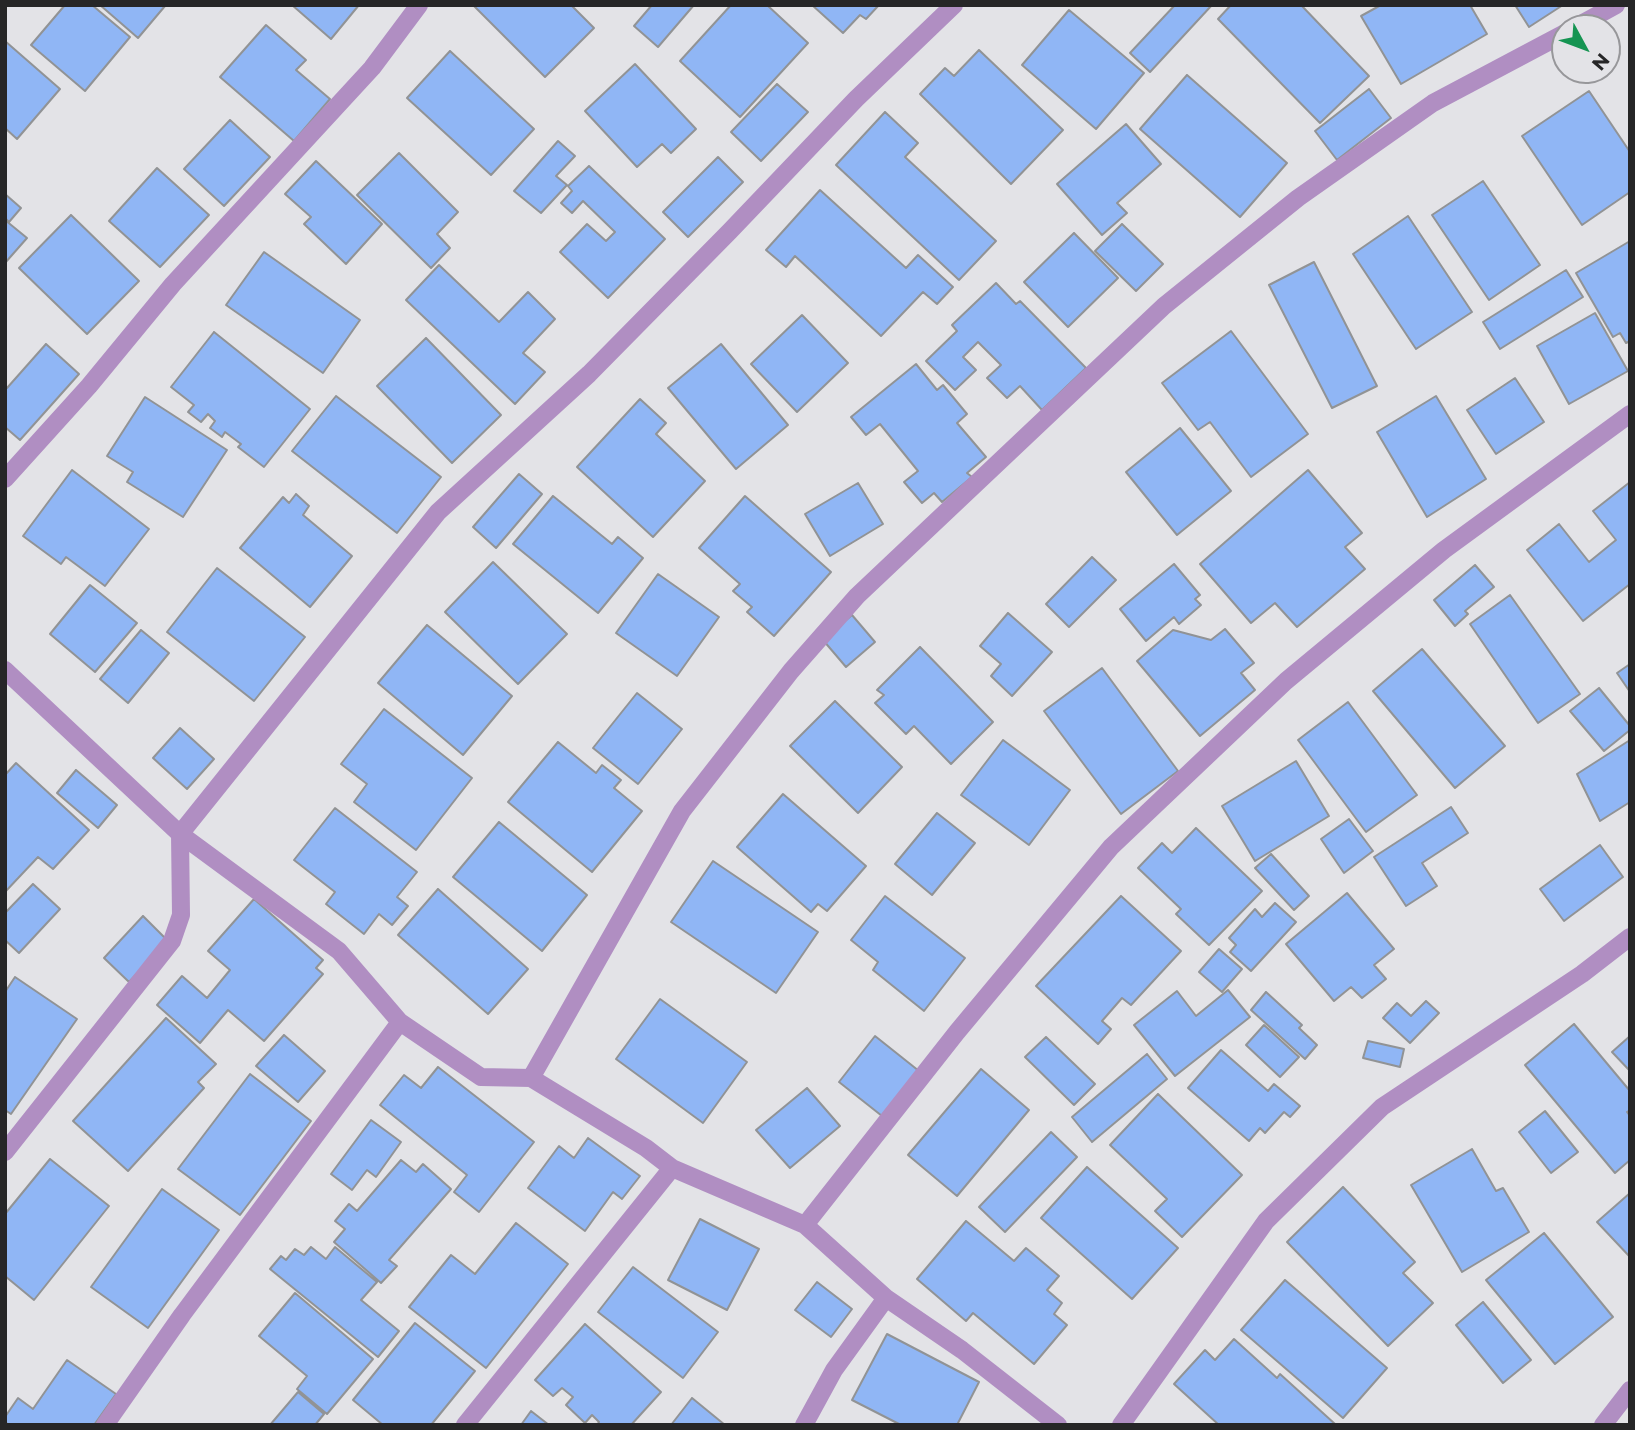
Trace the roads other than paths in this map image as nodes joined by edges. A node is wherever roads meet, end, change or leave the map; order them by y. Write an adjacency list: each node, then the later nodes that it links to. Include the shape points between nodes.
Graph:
1 (419, 5): 7 (street, via 372,68 173,284)
2 (954, 5): 9 (street, via 856,99 589,374 438,512)
3 (1616, 5): 4 (street)
4 (1600, 14)
5 (1551, 40): 12 (street, via 1433,103 1298,198 1164,306 857,596 791,671 682,811)
6 (1630, 414): 15 (street, via 1444,550 1286,681 1111,847)
7 (5, 479)
8 (9, 682): 9 (street)
9 (180, 834): 11 (street, via 339,951); 13 (street, via 181,915 172,941)
10 (1630, 937): 22 (street, via 1382,1107 1266,1221)
11 (400, 1022): 12 (street, via 481,1077); 18 (street)
12 (531, 1078): 14 (street)
13 (5, 1152)
14 (672, 1168): 15 (street); 19 (street)
15 (805, 1225): 16 (street)
16 (886, 1298): 20 (street, via 834,1370); 21 (street)
17 (1630, 1390): 23 (street)
18 (105, 1425)
19 (465, 1425)
20 (804, 1425)
21 (1058, 1425)
22 (1121, 1425)
23 (1603, 1425)

